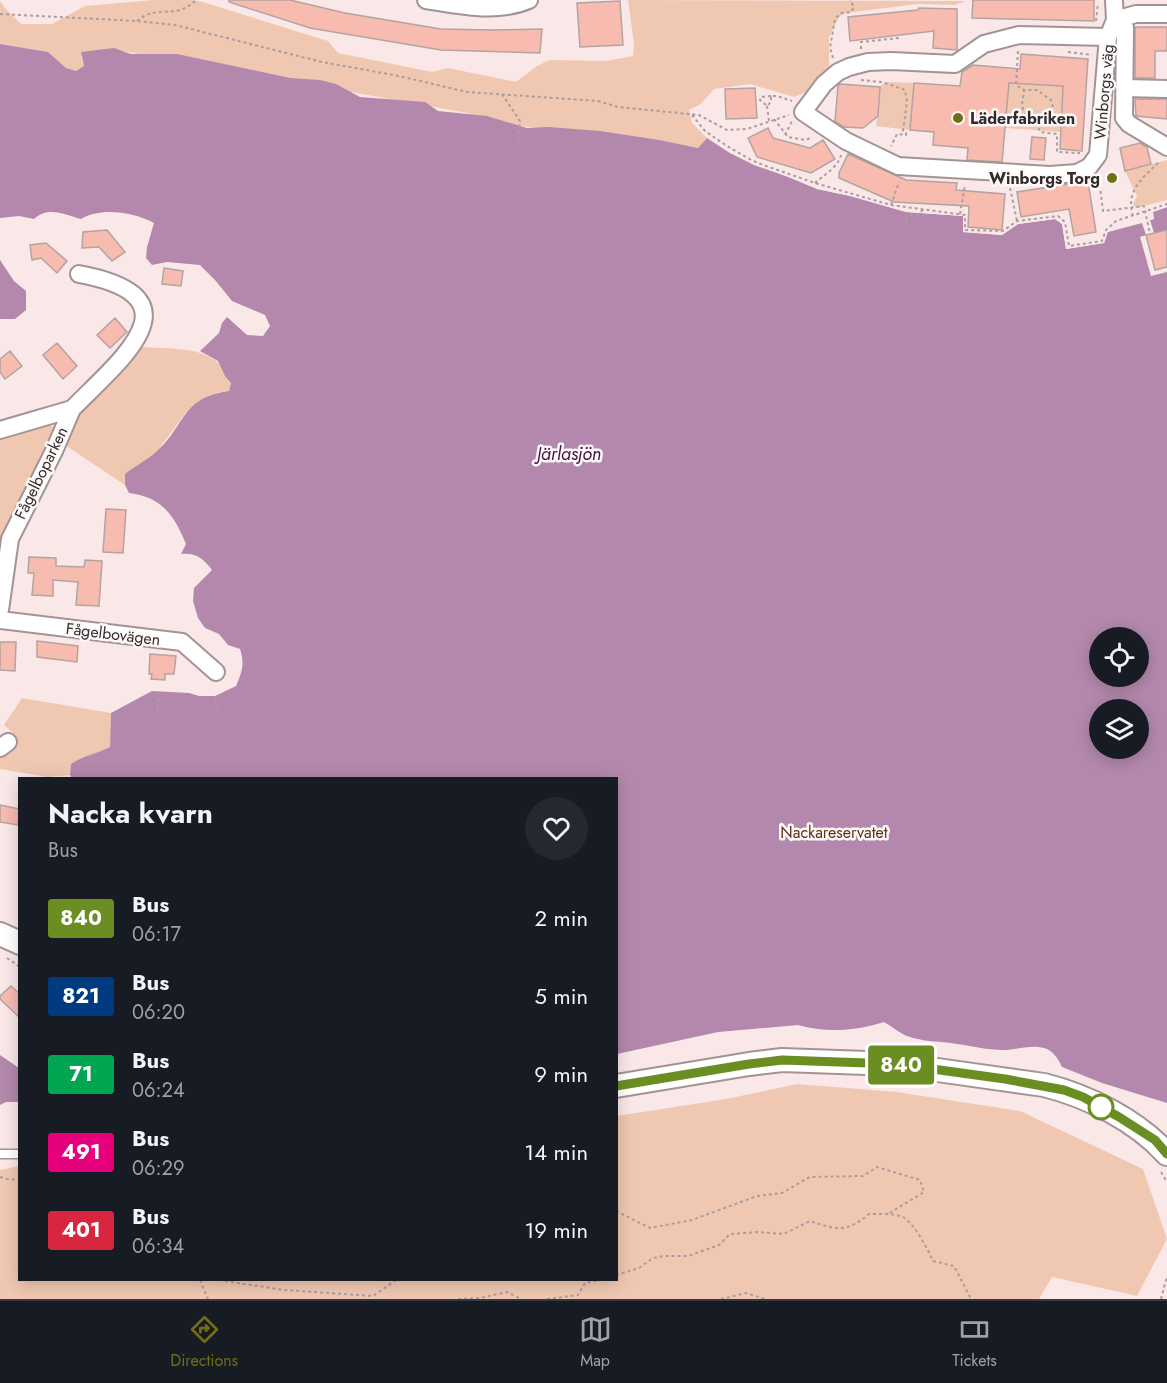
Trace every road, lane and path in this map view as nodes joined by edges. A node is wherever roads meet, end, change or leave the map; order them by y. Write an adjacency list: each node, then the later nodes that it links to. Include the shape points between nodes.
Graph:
1 (196, 0): 9 (path, via 188,8 145,14)
2 (426, 0): 3 (street, via 492,8 516,6)
3 (529, 0)
4 (850, 0): 15 (path, via 854,7 851,12 841,13 835,19 830,48 832,66)
5 (1114, 0): 8 (street, Winborgs väg)
6 (0, 14): 9 (path)
7 (1167, 14): 8 (street, via 1136,14)
8 (1115, 20): 12 (street, Winborgs väg); 17 (street, via 1125,28)
9 (137, 21): 20 (path, via 175,25 322,62 466,92)
10 (1019, 35): 12 (street); 16 (street, via 984,45 955,64 891,61); 19 (path, via 1016,85)
11 (899, 36): 16 (path, via 861,41)
12 (1108, 37): 36 (street, Winborgs väg, via 1098,155)
13 (1077, 53): 14 (path)
14 (1077, 58)
15 (838, 72): 16 (street); 25 (street)
16 (861, 72): 31 (path, via 905,90 906,135)
17 (1124, 88): 18 (street); 35 (street, via 1124,118)
18 (1167, 89)
19 (1024, 90): 29 (path, via 1022,106); 29 (path, via 1037,90 1051,100 1050,120)
20 (502, 94): 26 (path, via 598,100); 33 (path, via 520,121)
21 (771, 96): 22 (path); 24 (path); 25 (path, via 790,99)
22 (760, 100): 23 (path); 24 (path)
23 (756, 103)
24 (767, 106): 28 (path)
25 (799, 112): 27 (path); 32 (path); 36 (street, via 898,166 1039,175 1077,173)
26 (692, 114): 28 (path, via 727,130 747,129); 37 (path, via 705,131 750,160)
27 (774, 119): 28 (path); 32 (path)
28 (769, 121)
29 (1037, 122): 36 (path, via 1040,132 1057,134 1057,152)
30 (817, 134): 32 (path, via 806,140)
31 (897, 134)
32 (785, 135)
33 (517, 143)
34 (842, 151): 37 (path, via 841,159)
35 (1167, 151): 40 (path, via 1133,189)
36 (1086, 159): 40 (path, via 1099,176 1103,211)
37 (815, 183): 41 (path)
38 (1010, 188): 44 (path)
39 (1167, 204): 42 (path)
40 (1131, 208): 42 (path, via 1144,206); 43 (path)
41 (923, 210): 44 (path, via 965,215 965,230 1003,231); 45 (path, via 917,215 907,214)
42 (1145, 212): 43 (path); 46 (path)
43 (1133, 216): 44 (path, via 1116,221 1106,230 1102,241 1069,246 1065,222 1058,216)
44 (1017, 221)
45 (906, 225)
46 (1150, 234)
47 (79, 274): 48 (street, Fågelboparken, via 98,277 137,296 145,322 129,351)
48 (72, 409): 49 (street, Fågelboparken); 50 (street, Fågelboparken, via 10,538)
49 (0, 430)
50 (0, 609)
51 (0, 620): 52 (street, Fågelbovägen, via 182,642)
52 (216, 672)
53 (160, 690): 55 (path)
54 (215, 696): 56 (path)
55 (157, 713)
56 (219, 714)
57 (7, 944): 58 (path)
58 (18, 963)
59 (618, 1086): 62 (main road, via 782,1060 896,1064 1032,1083 1083,1097 1119,1117 1155,1140)
60 (0, 1154): 61 (lane)
61 (18, 1154)
62 (1164, 1162): 65 (path)
63 (0, 1177): 64 (path)
64 (18, 1180)
65 (1167, 1182)
66 (618, 1212): 67 (path, via 650,1228 692,1220 757,1196 782,1193 810,1177 863,1176 878,1167 920,1180 924,1192)
67 (888, 1214): 68 (path, via 869,1214 854,1226 834,1229 810,1221 783,1233 730,1234 708,1249 688,1256 653,1258 639,1268); 81 (path, via 903,1217 922,1238 933,1262 954,1266)
68 (618, 1274)
69 (1167, 1276): 82 (path)
70 (200, 1281): 75 (path)
71 (226, 1281): 72 (path, via 284,1290 374,1296)
72 (395, 1281)
73 (595, 1281): 74 (path, via 585,1283 578,1295)
74 (552, 1298): 78 (path)
75 (208, 1299)
76 (458, 1299): 77 (path, via 507,1292)
77 (520, 1299)
78 (547, 1299)
79 (721, 1299): 80 (path, via 746,1293)
80 (765, 1299)
81 (971, 1299)
82 (1161, 1299)

